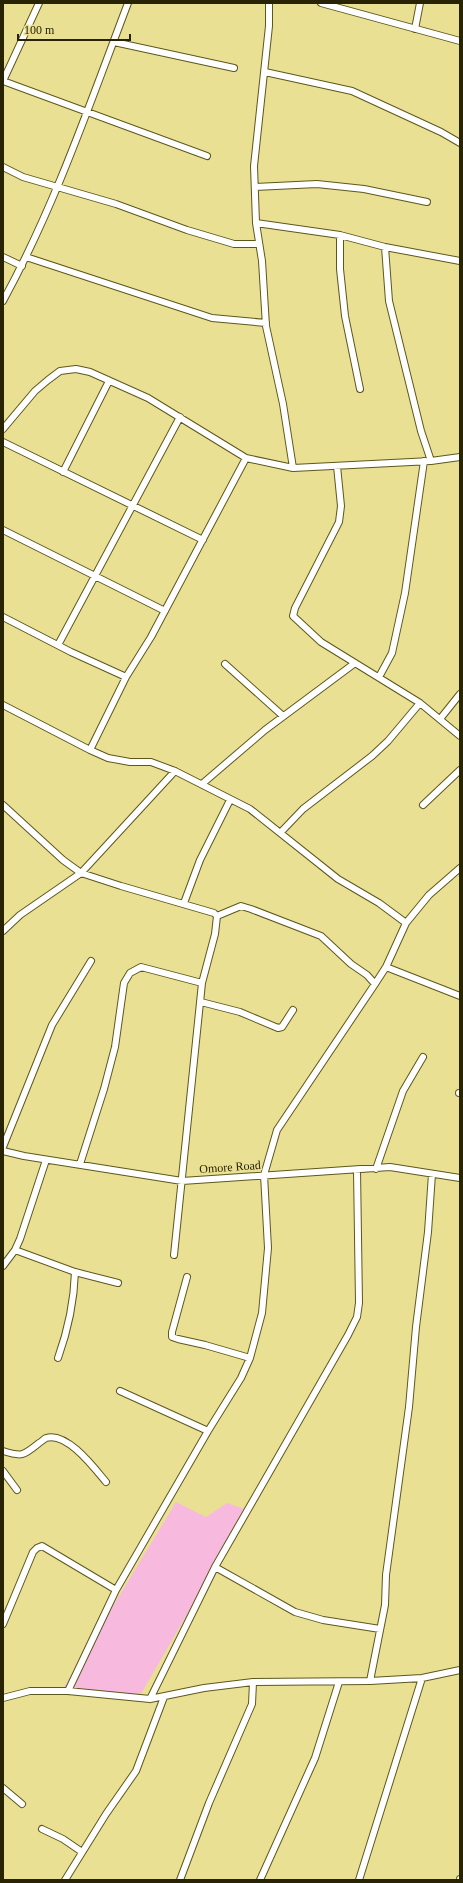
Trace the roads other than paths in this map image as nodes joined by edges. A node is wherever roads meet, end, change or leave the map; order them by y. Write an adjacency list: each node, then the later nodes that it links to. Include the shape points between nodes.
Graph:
1 (128, 3): 9 (street)
2 (269, 3): 11 (street)
3 (321, 3): 6 (street)
4 (420, 3): 7 (street)
5 (37, 4): 12 (street)
6 (342, 6): 7 (street)
7 (415, 29): 8 (street)
8 (460, 41)
9 (114, 42): 10 (street); 13 (street)
10 (234, 68)
11 (265, 72): 14 (street, via 352,91); 18 (street, via 254,166)
12 (3, 81): 13 (street)
13 (88, 113): 15 (street); 17 (street)
14 (460, 142)
15 (207, 156)
16 (3, 167): 17 (street)
17 (57, 186): 22 (street, via 234,244); 25 (street)
18 (255, 187): 19 (street, via 317,184 364,189); 20 (street)
19 (426, 202)
20 (256, 223): 21 (street); 22 (street)
21 (340, 235): 23 (street); 31 (street, via 340,269 345,316)
22 (259, 244): 29 (street)
23 (385, 247): 26 (street); 38 (street, via 389,301)
24 (3, 257): 27 (street)
25 (26, 257): 27 (street); 29 (street, via 212,318)
26 (460, 261)
27 (22, 266): 28 (street)
28 (3, 301)
29 (266, 323): 40 (street)
30 (109, 381): 32 (street, via 148,398); 33 (street, via 76,369 60,371 35,391); 41 (street)
31 (360, 389)
32 (180, 417): 36 (street); 42 (street)
33 (3, 429)
34 (3, 442): 41 (street)
35 (460, 457): 38 (street)
36 (246, 458): 40 (street); 44 (street)
37 (424, 461): 38 (street); 39 (street); 52 (street, via 405,593 392,653)
38 (431, 461)
39 (337, 466): 40 (street); 49 (street, via 341,506 339,522 294,608 293,616 322,642)
40 (293, 468)
41 (63, 472): 42 (street)
42 (131, 505): 44 (street); 45 (street)
43 (3, 530): 45 (street)
44 (203, 540): 46 (street)
45 (94, 575): 46 (street); 48 (street)
46 (165, 611): 51 (street)
47 (3, 617): 48 (street)
48 (58, 645): 51 (street)
49 (355, 663): 52 (street); 56 (street)
50 (225, 664): 56 (street)
51 (126, 677): 59 (street)
52 (379, 677): 54 (street)
53 (460, 694): 57 (street)
54 (420, 703): 57 (street); 66 (street, via 372,756 303,809)
55 (3, 705): 59 (street)
56 (283, 716): 62 (street)
57 (440, 719): 58 (street)
58 (460, 736)
59 (90, 750): 61 (street, via 108,758 151,762)
60 (460, 770): 65 (street)
61 (175, 771): 62 (street); 68 (street)
62 (202, 784): 63 (street)
63 (230, 800): 66 (street, via 250,809); 69 (street, via 200,860)
64 (3, 805): 68 (street, via 63,860)
65 (423, 805)
66 (281, 832): 71 (street, via 338,879)
67 (460, 868): 71 (street, via 429,894)
68 (81, 873): 69 (street); 72 (street, via 20,915)
69 (184, 903): 70 (street)
70 (217, 916): 75 (street, via 216,934); 76 (street, via 241,906 321,936)
71 (406, 922): 74 (street)
72 (3, 931)
73 (91, 961): 81 (street, via 52,1025)
74 (386, 967): 76 (street); 77 (street)
75 (202, 983): 78 (street); 84 (street, via 141,967 130,973 124,983 115,1047)
76 (375, 984): 88 (street, via 277,1130)
77 (460, 996)
78 (201, 1002): 79 (street, via 240,1012 278,1028 282,1027); 90 (street)
79 (293, 1010)
80 (423, 1057): 85 (street, via 403,1091)
81 (3, 1147)
82 (3, 1151): 83 (street, Omore Road)
83 (46, 1160): 84 (street, Omore Road); 91 (street)
84 (80, 1164): 90 (street, Omore Road)
85 (376, 1168): 86 (street, Omore Road); 87 (street, Omore Road)
86 (357, 1170): 88 (street, Omore Road); 105 (street, via 359,1303 356,1317)
87 (432, 1174): 89 (street, Omore Road); 108 (street, via 409,1407)
88 (264, 1175): 90 (street, Omore Road); 98 (street, via 268,1248 262,1313)
89 (460, 1178)
90 (182, 1181): 92 (street)
91 (15, 1250): 93 (street); 94 (street)
92 (174, 1254)
93 (3, 1266)
94 (75, 1272): 96 (street); 97 (street, via 69,1327)
95 (186, 1277): 98 (street, via 172,1336 178,1340)
96 (118, 1284)
97 (58, 1358)
98 (250, 1358): 100 (street, via 241,1378)
99 (120, 1391): 100 (street)
100 (208, 1431): 106 (street)
101 (3, 1451): 103 (street, via 23,1455 46,1438 54,1438 66,1442 85,1458)
102 (3, 1471): 104 (street)
103 (106, 1482)
104 (17, 1490)
105 (216, 1567): 108 (street, via 309,1618); 117 (street)
106 (116, 1590): 107 (street, via 42,1546 33,1552); 114 (street)
107 (3, 1624)
108 (380, 1629): 111 (street)
109 (460, 1670): 110 (street)
110 (422, 1678): 111 (street); 125 (street)
111 (370, 1681): 113 (street)
112 (253, 1682): 113 (street); 115 (street, via 204,1688); 123 (street, via 252,1704 209,1803)
113 (339, 1682): 124 (street, via 315,1758)
114 (68, 1691): 116 (street, via 30,1691); 117 (street)
115 (164, 1697): 117 (street); 121 (street, via 136,1771)
116 (3, 1698)
117 (150, 1699)
118 (3, 1788): 119 (street)
119 (22, 1804)
120 (42, 1829): 121 (street)
121 (82, 1852): 122 (street)
122 (65, 1880)
123 (180, 1880)
124 (260, 1880)
125 (359, 1880)

